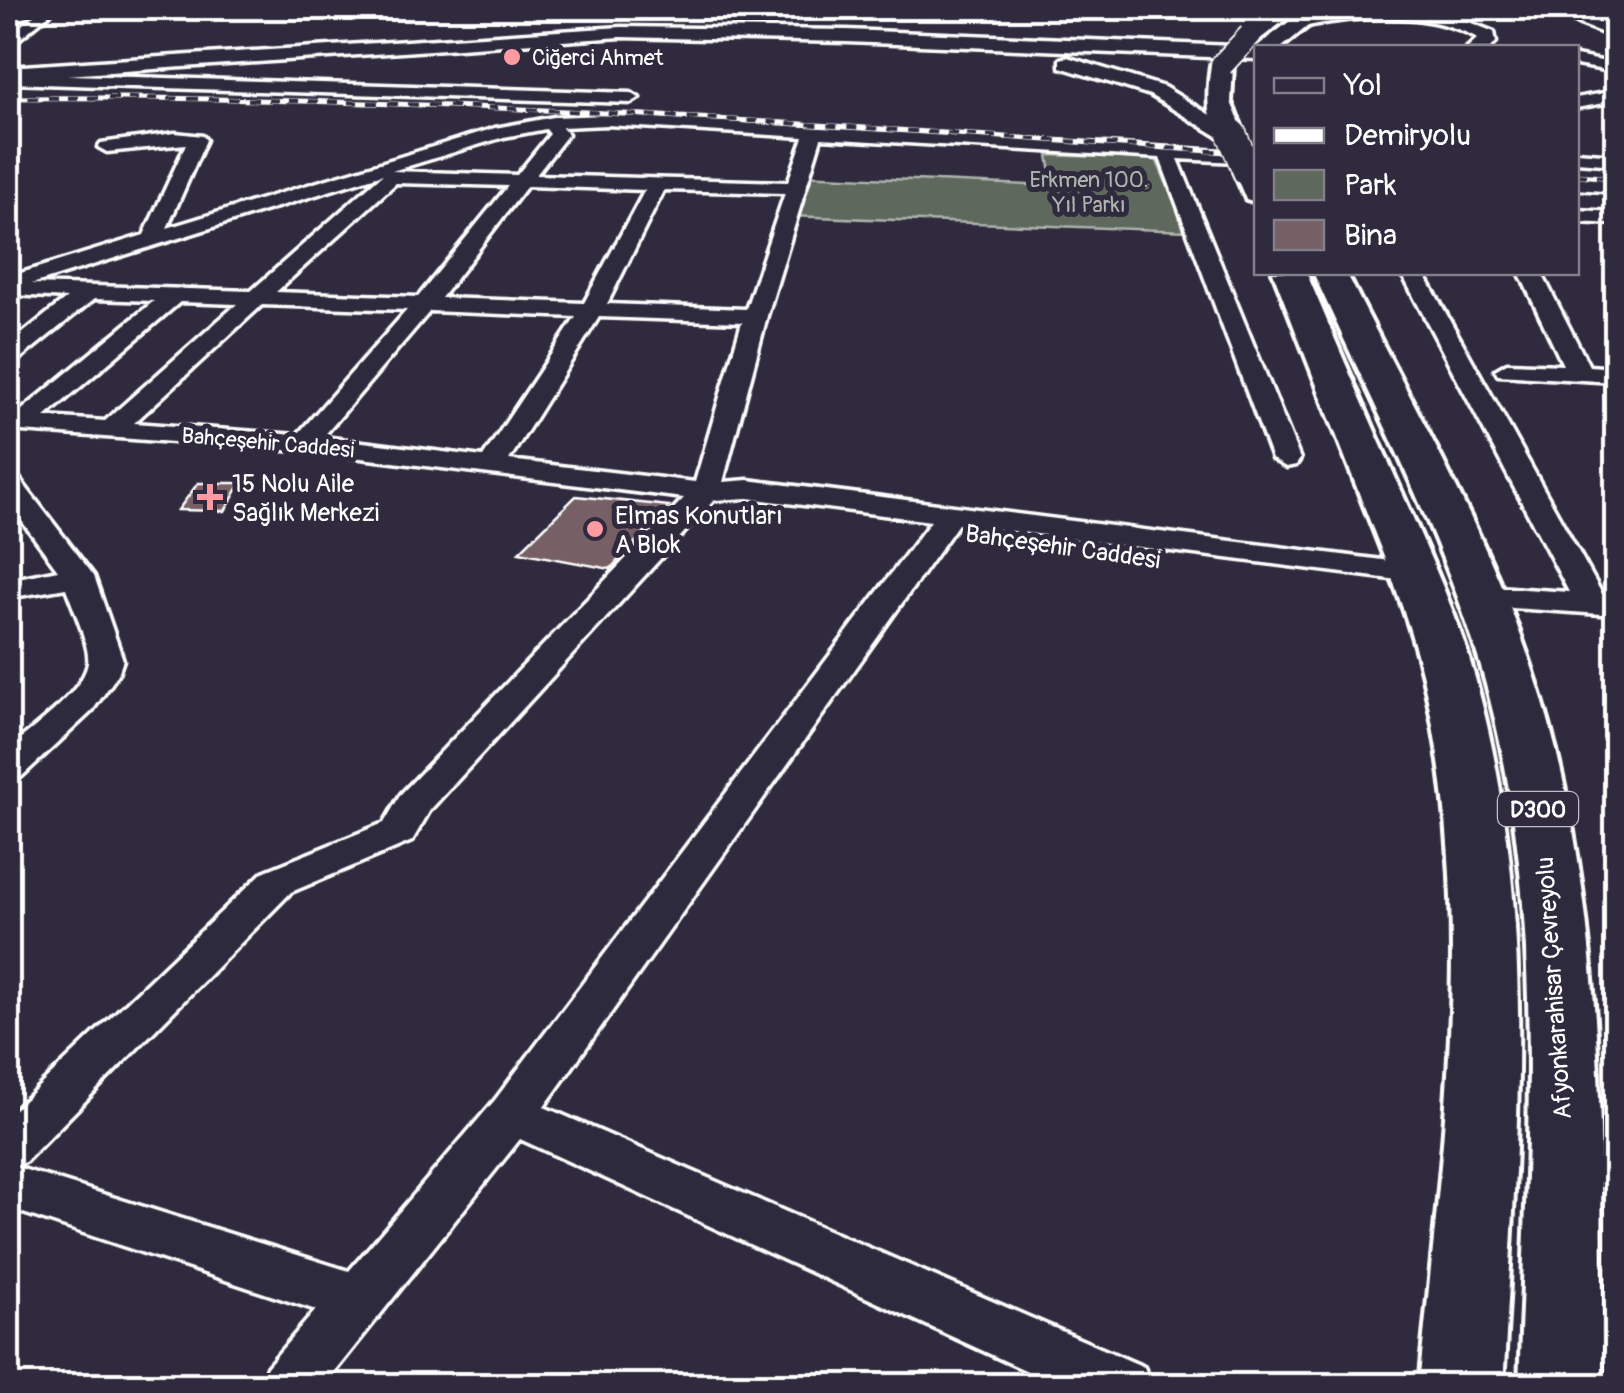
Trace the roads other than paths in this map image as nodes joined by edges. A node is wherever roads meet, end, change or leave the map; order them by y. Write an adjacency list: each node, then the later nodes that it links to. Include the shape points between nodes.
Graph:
1 (50, 8): 8 (street)
2 (1338, 8): 6 (highway)
3 (1451, 8): 10 (main road)
4 (1546, 8): 12 (street)
5 (758, 13): 7 (main road); 11 (main road)
6 (1303, 15): 15 (highway); 16 (main road, via 1430,17 1478,30 1486,36)
7 (803, 16)
8 (30, 24): 9 (street); 14 (street)
9 (8, 25)
10 (1503, 32)
11 (565, 33): 13 (main road); 18 (main road, via 752,30); 23 (main road)
12 (1616, 34): 17 (street)
13 (927, 39): 19 (main road); 30 (main road, via 1121,78)
14 (8, 44)
15 (1269, 45)
16 (1482, 45)
17 (1579, 46)
18 (1254, 54)
19 (1254, 54)
20 (1254, 55): 30 (highway, bridge, via 1222,65 1219,102)
21 (1579, 61): 22 (street)
22 (1616, 68)
23 (9, 74): 25 (street)
24 (1616, 96): 26 (street)
25 (657, 100)
26 (1579, 102)
27 (550, 122): 29 (street); 36 (street, via 559,134); 43 (street)
28 (1004, 124): 30 (street)
29 (814, 132): 32 (street); 40 (street)
30 (1244, 138): 35 (highway, bridge)
31 (108, 147): 43 (street, via 197,140)
32 (1168, 154): 35 (street); 62 (street)
33 (1582, 156): 34 (street)
34 (1616, 160)
35 (1254, 174)
36 (521, 181): 37 (street); 51 (street, via 391,177); 52 (street)
37 (657, 184): 40 (street); 53 (street)
38 (1579, 184): 39 (street)
39 (1616, 186)
40 (796, 188): 54 (street)
41 (1579, 216): 42 (street)
42 (1616, 218)
43 (152, 240): 48 (street)
44 (1290, 275): 68 (highway, D300)
45 (1330, 275): 70 (highway, Afyonkarahisar Çevreyolu / D300)
46 (1414, 275): 71 (street)
47 (1531, 275): 57 (street)
48 (8, 287): 49 (street)
49 (88, 293): 50 (street); 55 (street)
50 (174, 296): 51 (street); 59 (street)
51 (255, 300): 52 (street); 60 (street)
52 (422, 307): 53 (street); 61 (street)
53 (592, 310): 54 (street); 63 (street)
54 (755, 316): 65 (street)
55 (8, 356)
56 (1507, 370): 57 (street)
57 (1580, 374): 58 (street)
58 (1616, 376)
59 (20, 429): 60 (street, Bahçeşehir Caddesi)
60 (111, 430): 61 (street, Bahçeşehir Caddesi)
61 (302, 444): 63 (street, Bahçeşehir Caddesi)
62 (1286, 459)
63 (492, 466): 65 (street, Bahçeşehir Caddesi)
64 (8, 483): 67 (street)
65 (706, 492): 66 (street, Bahçeşehir Caddesi, via 730,501); 74 (street, via 416,803 398,832 277,882)
66 (944, 522): 68 (street, Bahçeşehir Caddesi); 73 (street)
67 (78, 576): 69 (street); 72 (street, via 106,660 104,674)
68 (1418, 584): 79 (highway, D300, via 1462,730 1487,923 1489,1000)
69 (8, 589)
70 (1482, 596): 71 (street); 80 (highway, Afyonkarahisar Çevreyolu / D300, via 1533,773 1553,913 1563,1070)
71 (1604, 604)
72 (8, 770)
73 (512, 1114): 76 (street); 78 (street)
74 (8, 1147)
75 (8, 1186): 76 (street)
76 (359, 1299): 77 (street)
77 (288, 1386)
78 (1124, 1386)
79 (1461, 1386)
80 (1560, 1386)

